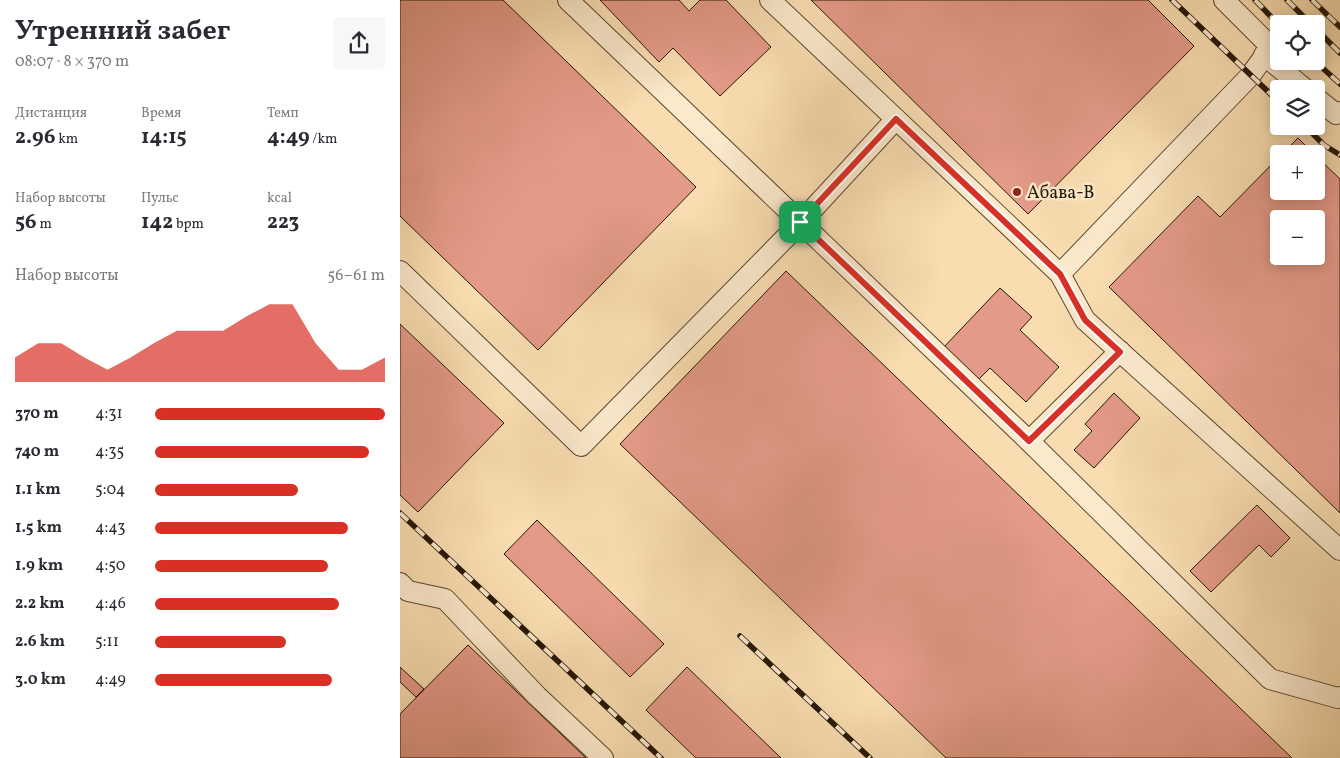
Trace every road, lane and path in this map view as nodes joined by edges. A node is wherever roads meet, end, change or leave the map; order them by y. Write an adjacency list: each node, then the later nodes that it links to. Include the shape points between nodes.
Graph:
1 (568, 0): 9 (lane)
2 (770, 0): 8 (lane)
3 (1224, 0): 4 (lane, via 1271,47)
4 (1264, 55): 5 (lane); 11 (lane, via 1250,76)
5 (1294, 80)
6 (1325, 105): 7 (lane, via 1336,114)
7 (1340, 112)
8 (896, 119): 9 (lane); 11 (lane)
9 (800, 222): 10 (lane, via 581,446); 13 (lane)
10 (400, 271)
11 (1060, 274): 12 (lane, via 1085,320)
12 (1120, 352): 13 (lane); 14 (lane)
13 (1029, 441): 16 (lane, via 1270,679)
14 (1340, 550)
15 (400, 583): 17 (lane, via 408,591 445,599 536,696)
16 (1339, 699)
17 (603, 758)

